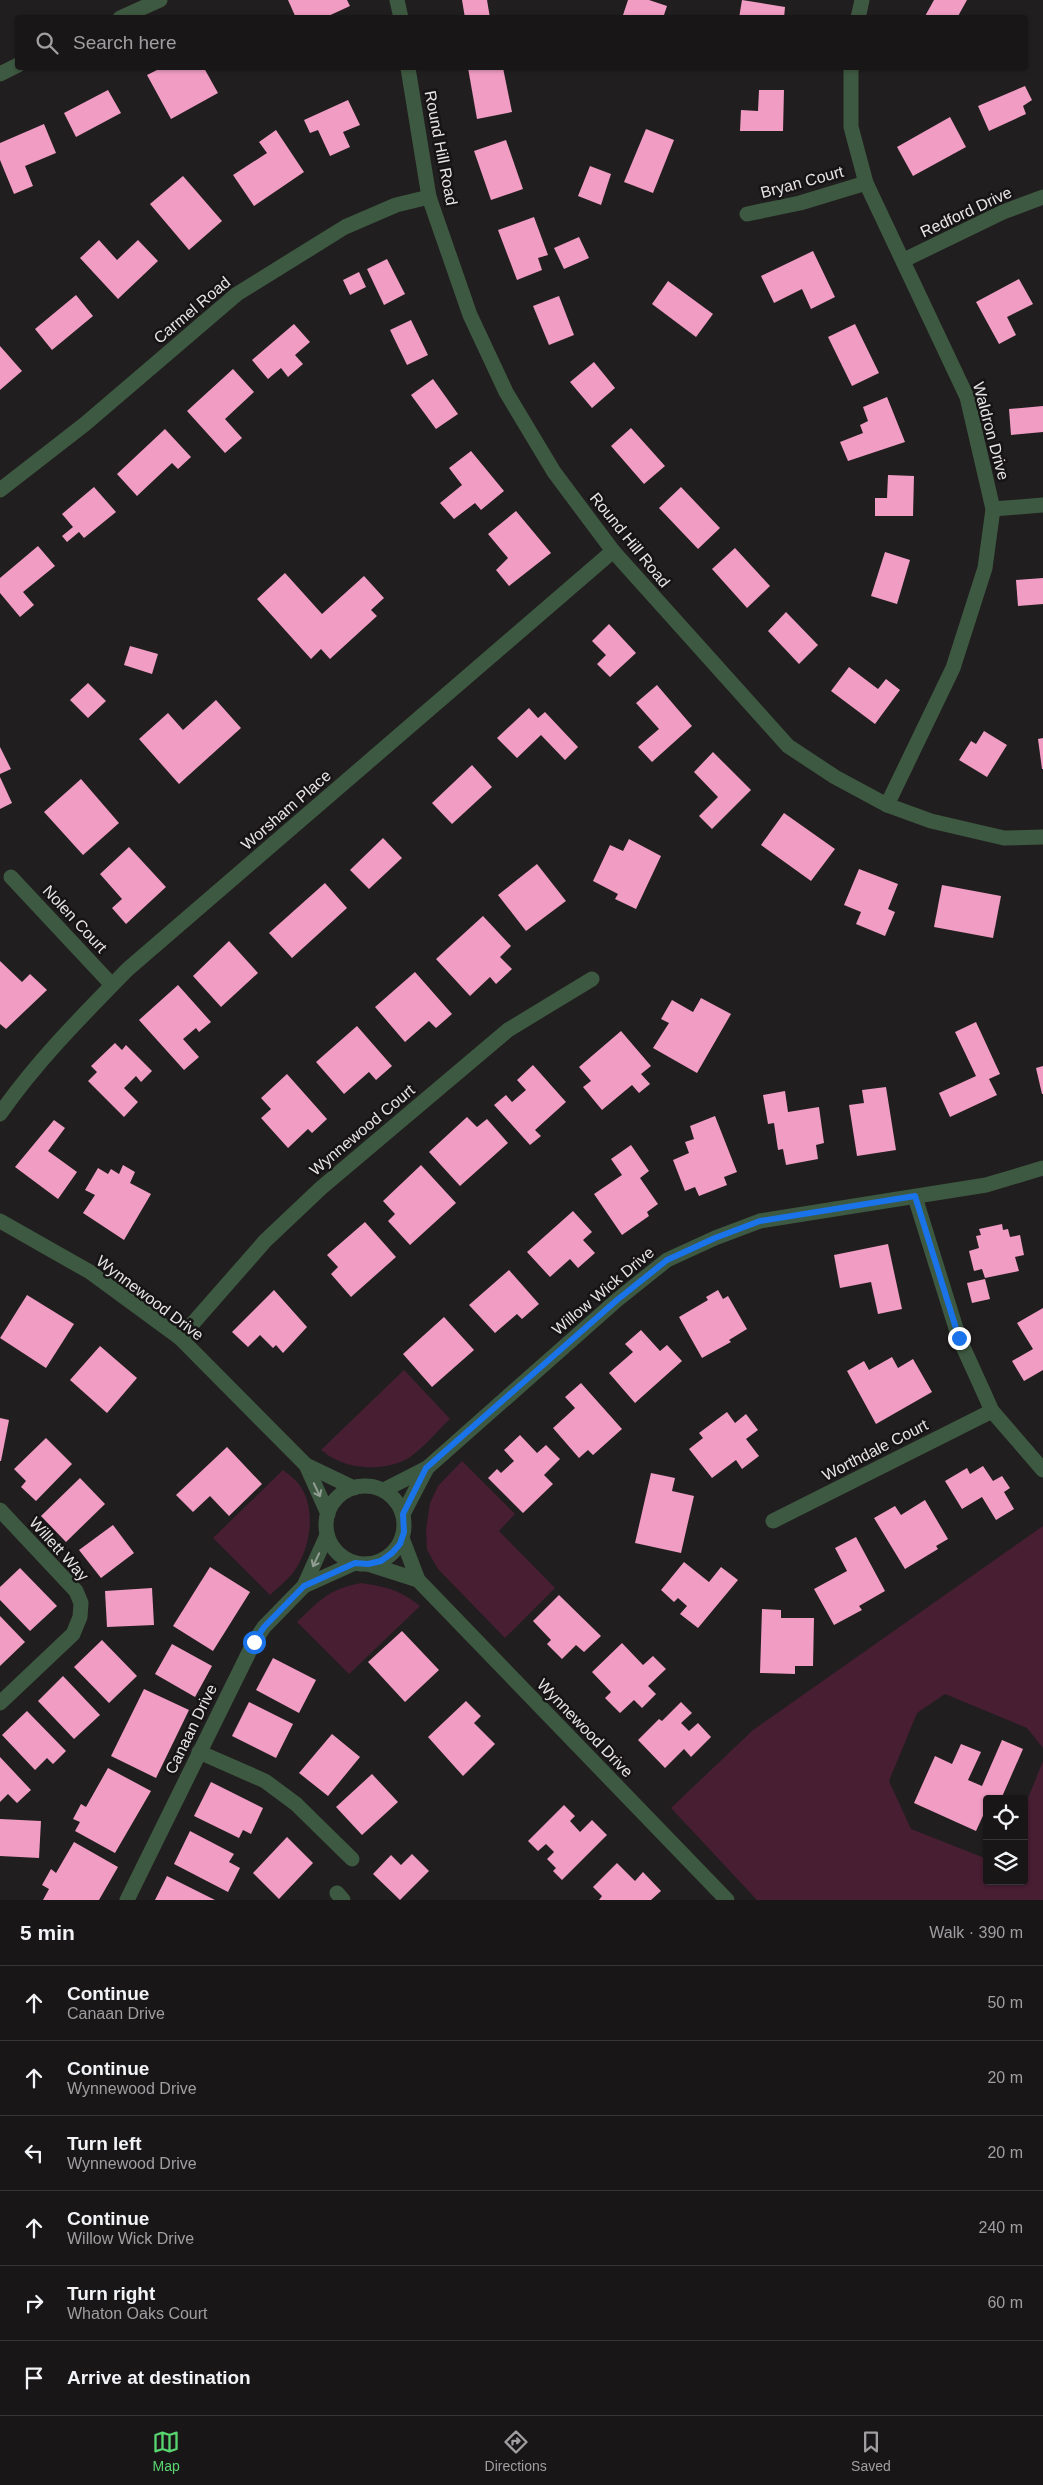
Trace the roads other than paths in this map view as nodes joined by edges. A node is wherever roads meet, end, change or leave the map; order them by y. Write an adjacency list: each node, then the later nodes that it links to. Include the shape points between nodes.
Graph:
1 (160, 0): 4 (street)
2 (397, 0): 5 (street)
3 (862, 0): 6 (street)
4 (127, 15)
5 (400, 15)
6 (859, 15)
7 (15, 66): 10 (street)
8 (408, 70): 13 (street, Round Hill Road)
9 (851, 70): 11 (street, Waldron Drive, via 851,127)
10 (0, 74)
11 (866, 183): 14 (street, Bryan Court, via 800,204); 15 (street, Waldron Drive)
12 (1043, 196): 15 (street, Redford Drive)
13 (429, 197): 16 (street, Carmel Road, via 396,205 345,227 237,294 85,424); 19 (street, Round Hill Road, via 470,314 506,392 554,472)
14 (747, 214)
15 (904, 260): 18 (street, Waldron Drive, via 967,397)
16 (0, 490)
17 (1043, 505): 18 (street)
18 (993, 509): 20 (street, Waldron Drive, via 985,568 953,668)
19 (613, 551): 20 (street, Round Hill Road, via 788,746 835,778); 24 (street, Worsham Place)
20 (887, 805): 21 (street, Round Hill Road, via 931,821 1004,838)
21 (1043, 838)
22 (11, 877): 24 (street, Nolen Court)
23 (592, 979): 29 (street, Wynnewood Court, via 508,1030 321,1188 266,1241)
24 (112, 985): 25 (street, Worsham Place, via 23,1081)
25 (0, 1114)
26 (1043, 1168): 27 (street, Willow Wick Drive, via 986,1185)
27 (915, 1196): 30 (street, via 959,1338); 32 (street, Willow Wick Drive, via 760,1221 667,1260)
28 (0, 1221): 29 (street, Wynnewood Drive, via 90,1272)
29 (180, 1338): 31 (street, Wynnewood Drive)
30 (992, 1411): 33 (street); 39 (street, Worthdale Court)
31 (306, 1466): 34 (street, Wynnewood Drive); 37 (street, Wynnewood Drive, one-way to 37)
32 (426, 1468): 35 (street, Willow Wick Drive); 38 (street, Willow Wick Drive)
33 (1043, 1470)
34 (354, 1488): 35 (street, Wynnewood Drive, via 372,1486); 37 (street, via 337,1497)
35 (384, 1490): 38 (street, via 394,1497)
36 (0, 1510): 45 (street, Willett Way, via 76,1591 81,1603 80,1617 73,1634)
37 (328, 1514): 40 (street, Wynnewood Drive)
38 (403, 1514): 41 (street, Wynnewood Drive)
39 (773, 1521)
40 (327, 1535): 42 (street, Wynnewood Drive, via 337,1552); 44 (street, Canaan Drive, one-way to 44)
41 (402, 1538): 42 (street, via 392,1553 381,1561); 43 (street, Wynnewood Drive)
42 (361, 1564): 43 (street, Wynnewood Drive); 44 (street, Canaan Drive)
43 (418, 1580): 49 (street, Wynnewood Drive)
44 (304, 1586): 46 (street, Canaan Drive, via 264,1627 254,1642)
45 (0, 1703)
46 (200, 1752): 47 (street, via 278,1790); 48 (street, Canaan Drive)
47 (352, 1859)
48 (127, 1900)
49 (727, 1900)

